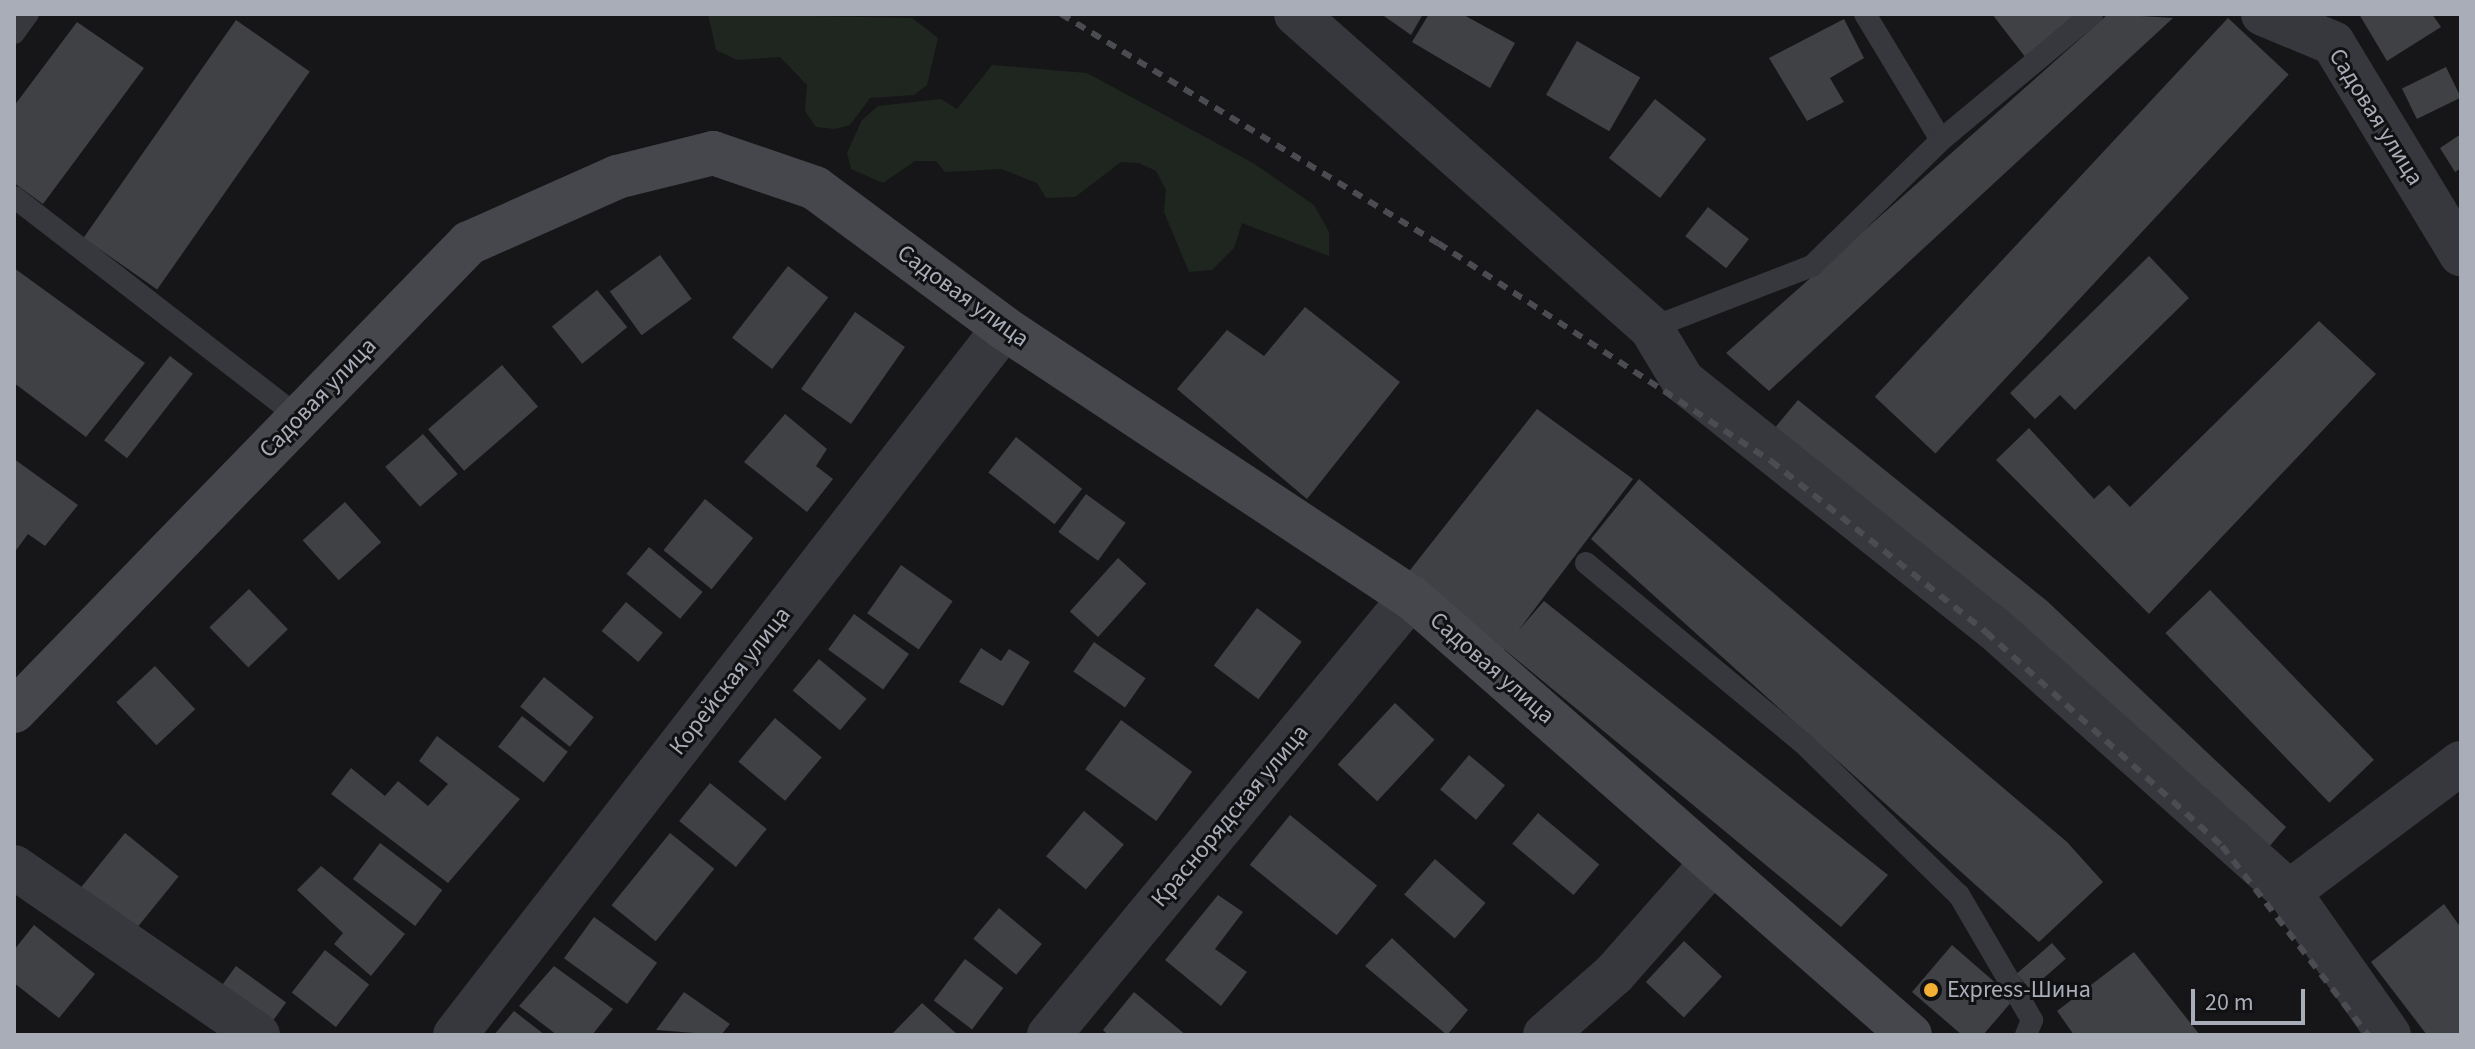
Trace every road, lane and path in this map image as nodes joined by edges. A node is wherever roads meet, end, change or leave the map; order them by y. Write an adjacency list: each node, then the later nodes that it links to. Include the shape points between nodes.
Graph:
1 (28, 14): 6 (lane)
2 (1296, 14): 11 (street)
3 (1865, 14): 7 (lane)
4 (2092, 14): 7 (lane)
5 (2263, 14): 9 (street, Садовая улица, via 2333,43)
6 (14, 33)
7 (1941, 140): 11 (lane, via 1812,266)
8 (14, 197): 12 (lane)
9 (2461, 254)
10 (1004, 328): 12 (street, Садовая улица, via 815,188 713,153 617,177 469,243); 14 (street, Садовая улица); 21 (street, Корейская улица)
11 (1651, 328): 19 (street, via 1683,381 1994,628)
12 (299, 417): 15 (street, Садовая улица)
13 (1586, 563): 25 (lane, via 1803,743 1959,895 2032,1020)
14 (1411, 597): 17 (street, Садовая улица); 22 (street, Краснорядская улица)
15 (14, 711)
16 (2461, 763): 19 (street)
17 (1713, 862): 23 (street, via 1615,973); 24 (street, Садовая улица)
18 (14, 867): 20 (street)
19 (2289, 892): 26 (street)
20 (258, 1035)
21 (455, 1035)
22 (1049, 1035)
23 (1545, 1035)
24 (1910, 1035)
25 (2026, 1035)
26 (2389, 1035)

